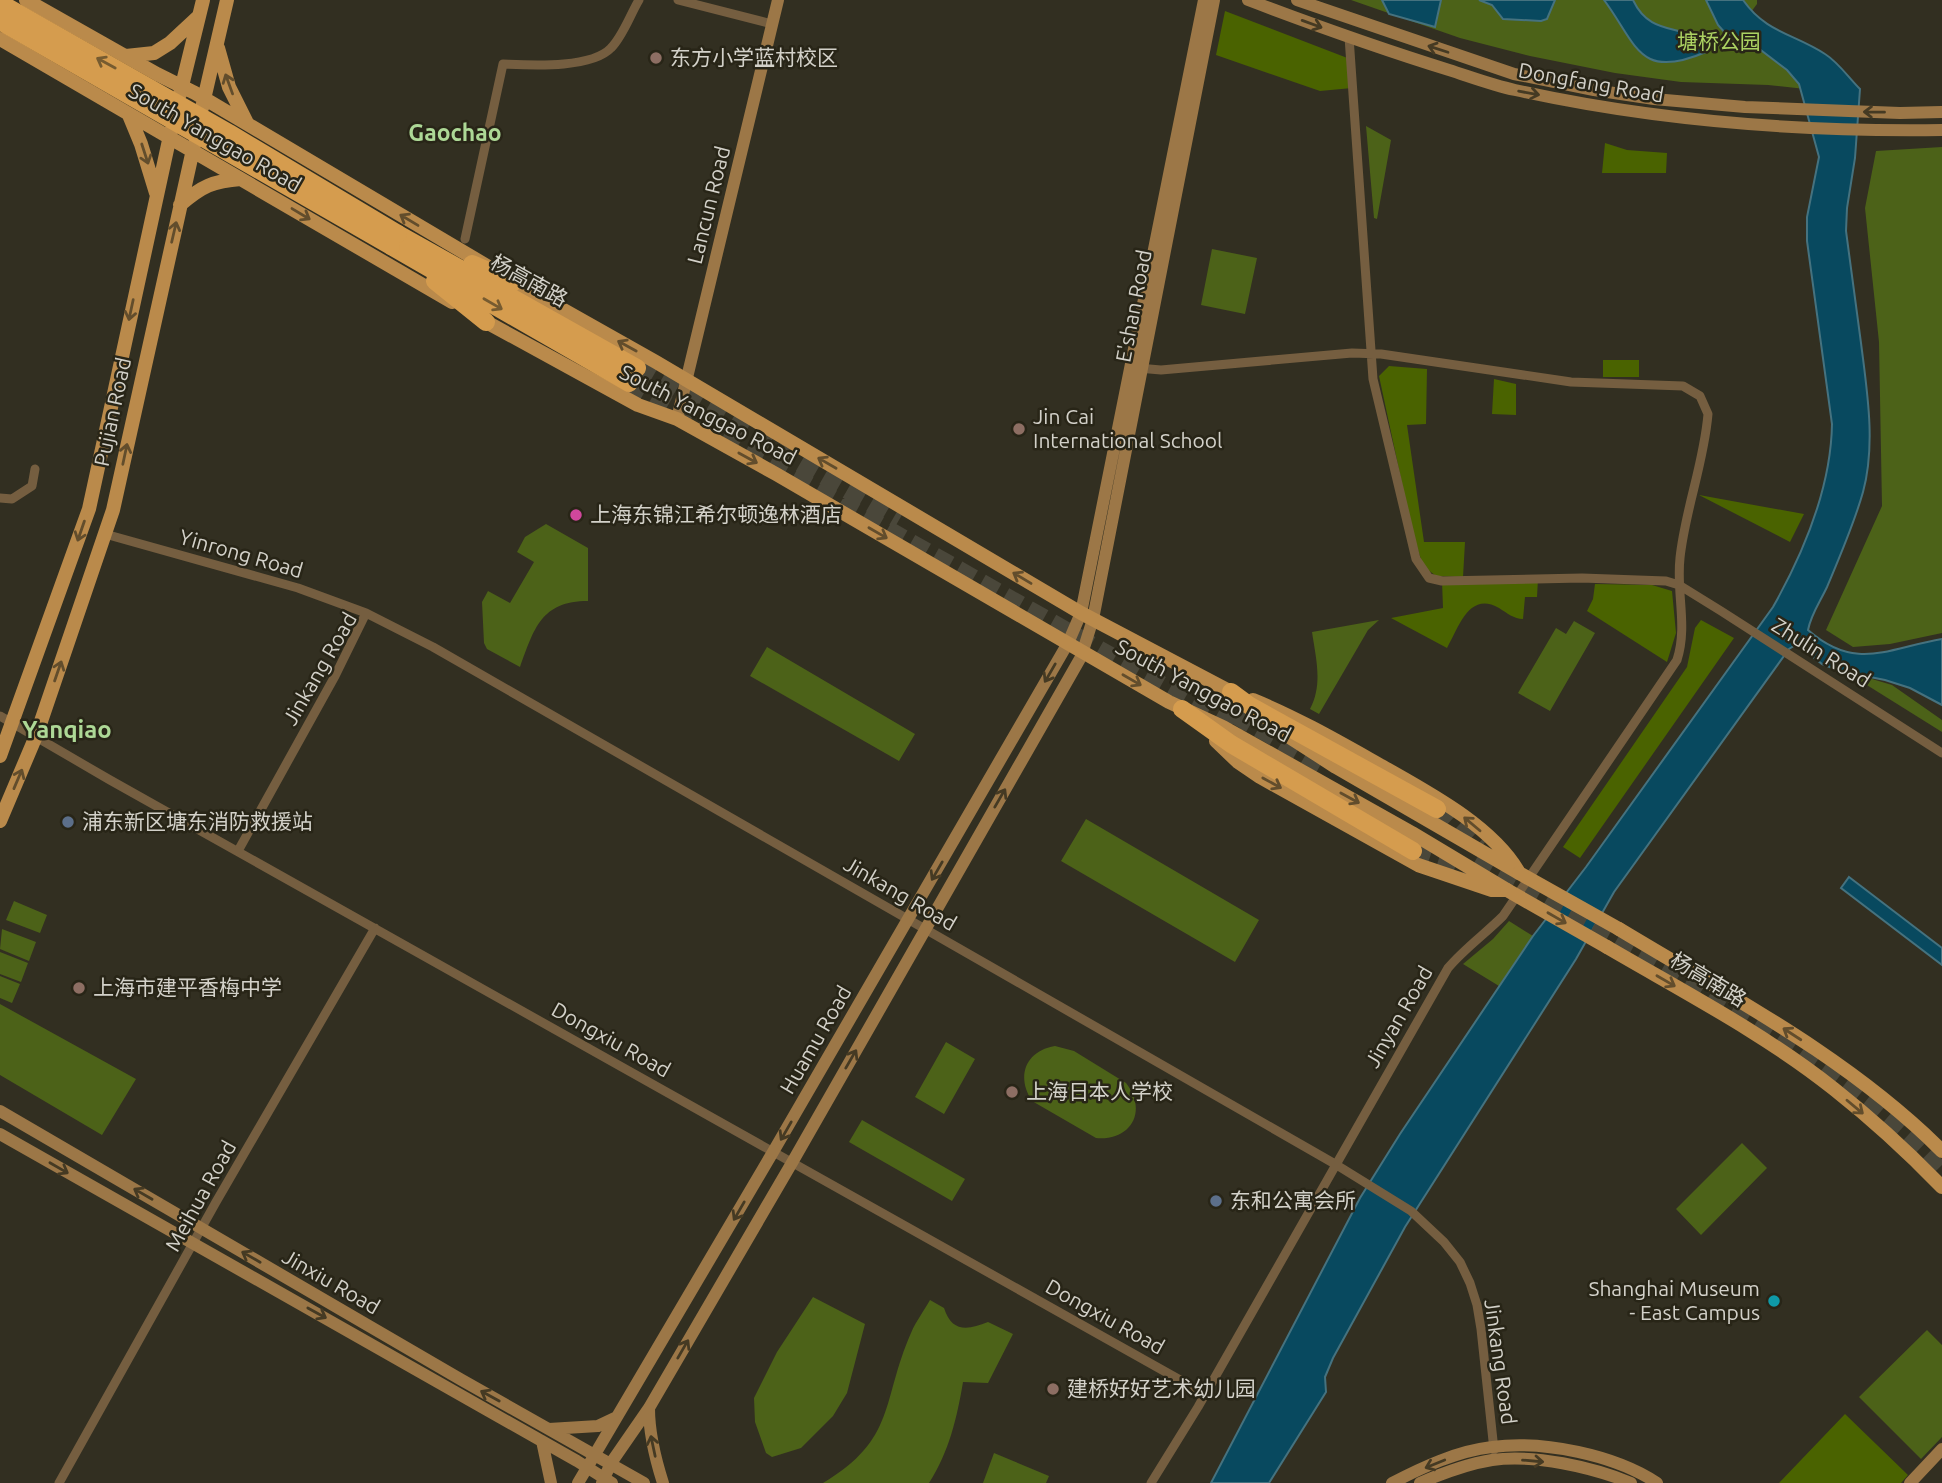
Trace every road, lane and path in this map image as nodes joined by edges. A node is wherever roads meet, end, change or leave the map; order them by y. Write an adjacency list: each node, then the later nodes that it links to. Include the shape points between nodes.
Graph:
1 (26, 0): 18 (main road, South Yanggao Road)
2 (203, 0): 12 (main road, Pujian Road)
3 (227, 0): 17 (main road, Pujian Road)
4 (639, 0): 30 (street, via 613,46 595,58 548,65 503,64)
5 (678, 0): 14 (street)
6 (778, 0): 14 (main road, Lancun Road)
7 (1203, 0): 35 (main road, E'shan Road)
8 (1214, 0): 35 (main road, E'shan Road)
9 (1248, 0): 15 (main road, Dongfang Road, one-way to 15)
10 (1297, 0): 21 (main road, Dongfang Road, one-way to 10, via 1745,107 1654,99 1514,74)
11 (0, 3): 31 (highway, South Yanggao Road, one-way to 11, bridge, via 218,127)
12 (198, 17): 18 (main road, via 154,53); 19 (main road, Pujian Road)
13 (0, 21): 31 (highway, South Yanggao Road, bridge)
14 (772, 24): 37 (main road, Lancun Road)
15 (1349, 37): 24 (main road, Dongfang Road, one-way to 24, via 1513,90 1657,115 1834,130); 34 (street)
16 (0, 39): 22 (main road, South Yanggao Road)
17 (218, 42): 20 (main road, Pujian Road); 23 (main road, one-way to 17, via 229,87)
18 (125, 56): 19 (main road, South Yanggao Road)
19 (182, 86): 20 (main road, South Yanggao Road); 25 (main road, Pujian Road)
20 (204, 99): 23 (main road, South Yanggao Road); 26 (main road, Pujian Road)
21 (1942, 112)
22 (129, 115): 25 (main road, South Yanggao Road); 28 (main road, one-way to 28)
23 (248, 124): 32 (main road, South Yanggao Road, one-way to 23)
24 (1942, 130)
25 (170, 138): 26 (main road, South Yanggao Road); 28 (main road, Pujian Road)
26 (193, 150): 27 (main road, South Yanggao Road); 29 (main road, Pujian Road)
27 (242, 179): 29 (main road, via 214,182); 33 (main road, South Yanggao Road, one-way to 33)
28 (157, 195): 50 (main road, Pujian Road, one-way to 50, via 89,509)
29 (180, 205): 41 (main road, Pujian Road, one-way to 29)
30 (465, 239)
31 (394, 240): 32 (highway); 33 (highway); 36 (highway, 杨高南路)
32 (514, 282): 37 (main road, South Yanggao Road, one-way to 32)
33 (486, 322): 38 (main road, South Yanggao Road, via 638,405)
34 (1370, 353): 35 (street, via 1161,370); 42 (street, via 1411,544 1429,578 1654,579); 42 (street, Jinyan Road, via 1544,379 1672,384 1693,390 1708,414 1680,558)
35 (1137, 367): 44 (main road, E'shan Road)
36 (633, 375)
37 (686, 381): 38 (main road, Lancun Road); 44 (main road, South Yanggao Road, one-way to 37)
38 (677, 419): 45 (main road, South Yanggao Road, one-way to 45)
39 (35, 469): 40 (street, via 32,486 12,499)
40 (0, 498)
41 (105, 534): 43 (street, Yinrong Road, via 298,588); 51 (main road, Pujian Road, one-way to 41)
42 (1679, 585): 52 (street, Zhulin Road); 68 (street, Jinyan Road, via 1682,644 1669,675 1503,916 1448,968)
43 (366, 613): 56 (street, Jinkang Road); 60 (street, Jinkang Road)
44 (1087, 616): 45 (main road, Huamu Road); 46 (main road, Huamu Road); 47 (main road, South Yanggao Road)
45 (1068, 643): 46 (main road, South Yanggao Road); 60 (main road, Huamu Road, one-way to 60)
46 (1082, 651): 48 (main road, South Yanggao Road, one-way to 48); 62 (main road, Huamu Road, one-way to 46)
47 (1231, 692): 54 (highway); 58 (main road, South Yanggao Road, via 1336,767); 58 (main road, one-way to 47, via 1509,855 1452,807 1297,718)
48 (1182, 709): 57 (highway, via 1231,744); 59 (main road, South Yanggao Road, one-way to 59, via 1223,727); 59 (main road, one-way to 59, via 1238,762 1419,865 1492,890)
49 (0, 716): 50 (street, Dongxiu Road)
50 (12, 725): 51 (street, Dongxiu Road); 53 (main road, Pujian Road)
51 (36, 736): 55 (main road, Pujian Road, one-way to 51); 56 (street, Dongxiu Road)
52 (1942, 753)
53 (0, 756)
54 (1437, 809)
55 (0, 821)
56 (237, 851): 61 (street, Dongxiu Road)
57 (1413, 851)
58 (1519, 873): 65 (main road, 杨高南路, one-way to 58, bridge, via 1826,1057)
59 (1507, 890): 69 (main road, 杨高南路, one-way to 69, bridge, via 1797,1062 1876,1124)
60 (909, 919): 62 (street, Jinkang Road); 66 (main road, Huamu Road, one-way to 66)
61 (375, 928): 66 (street, Dongxiu Road); 70 (street, Meihua Road)
62 (925, 929): 67 (main road, Huamu Road, one-way to 62); 68 (street, Jinkang Road)
63 (0, 1111): 70 (main road, Jinxiu Road, one-way to 63)
64 (0, 1134): 71 (main road, Jinxiu Road, one-way to 71)
65 (1942, 1151)
66 (774, 1152): 67 (street, Dongxiu Road); 74 (main road, Huamu Road, one-way to 74)
67 (793, 1161): 72 (street, Dongxiu Road); 73 (main road, Huamu Road, one-way to 67)
68 (1335, 1164): 72 (street, Jinyan Road); 78 (street, Jinkang Road, via 1411,1211 1460,1262 1477,1305)
69 (1942, 1186)
70 (202, 1228): 71 (street, Meihua Road); 75 (main road, Jinxiu Road, one-way to 70)
71 (193, 1244): 76 (main road, Jinxiu Road, one-way to 76); 83 (street, Meihua Road)
72 (1205, 1394): 88 (street, Jinyan Road)
73 (649, 1408): 80 (main road, Huamu Road); 87 (main road, one-way to 73)
74 (617, 1417): 75 (main road, via 598,1426); 79 (main road, Huamu Road)
75 (549, 1429): 79 (main road, Jinxiu Road)
76 (542, 1441): 81 (main road, Jinxiu Road); 84 (main road)
77 (1942, 1450): 93 (main road)
78 (1494, 1453): 89 (main road, one-way to 89, via 1444,1460); 90 (main road); 91 (main road, one-way to 91, via 1587,1468); 92 (main road, via 1539,1447 1577,1452)
79 (595, 1454): 80 (main road, Jinxiu Road); 81 (main road, Huamu Road)
80 (611, 1463): 82 (main road, Huamu Road); 86 (main road, Jinxiu Road)
81 (587, 1468): 82 (main road, Jinxiu Road); 85 (main road, Huamu Road)
82 (606, 1481)
83 (59, 1483)
84 (551, 1483)
85 (578, 1483)
86 (644, 1483)
87 (663, 1483)
88 (1151, 1483)
89 (1392, 1483)
90 (1420, 1483)
91 (1631, 1483)
92 (1657, 1483)
93 (1910, 1483)

